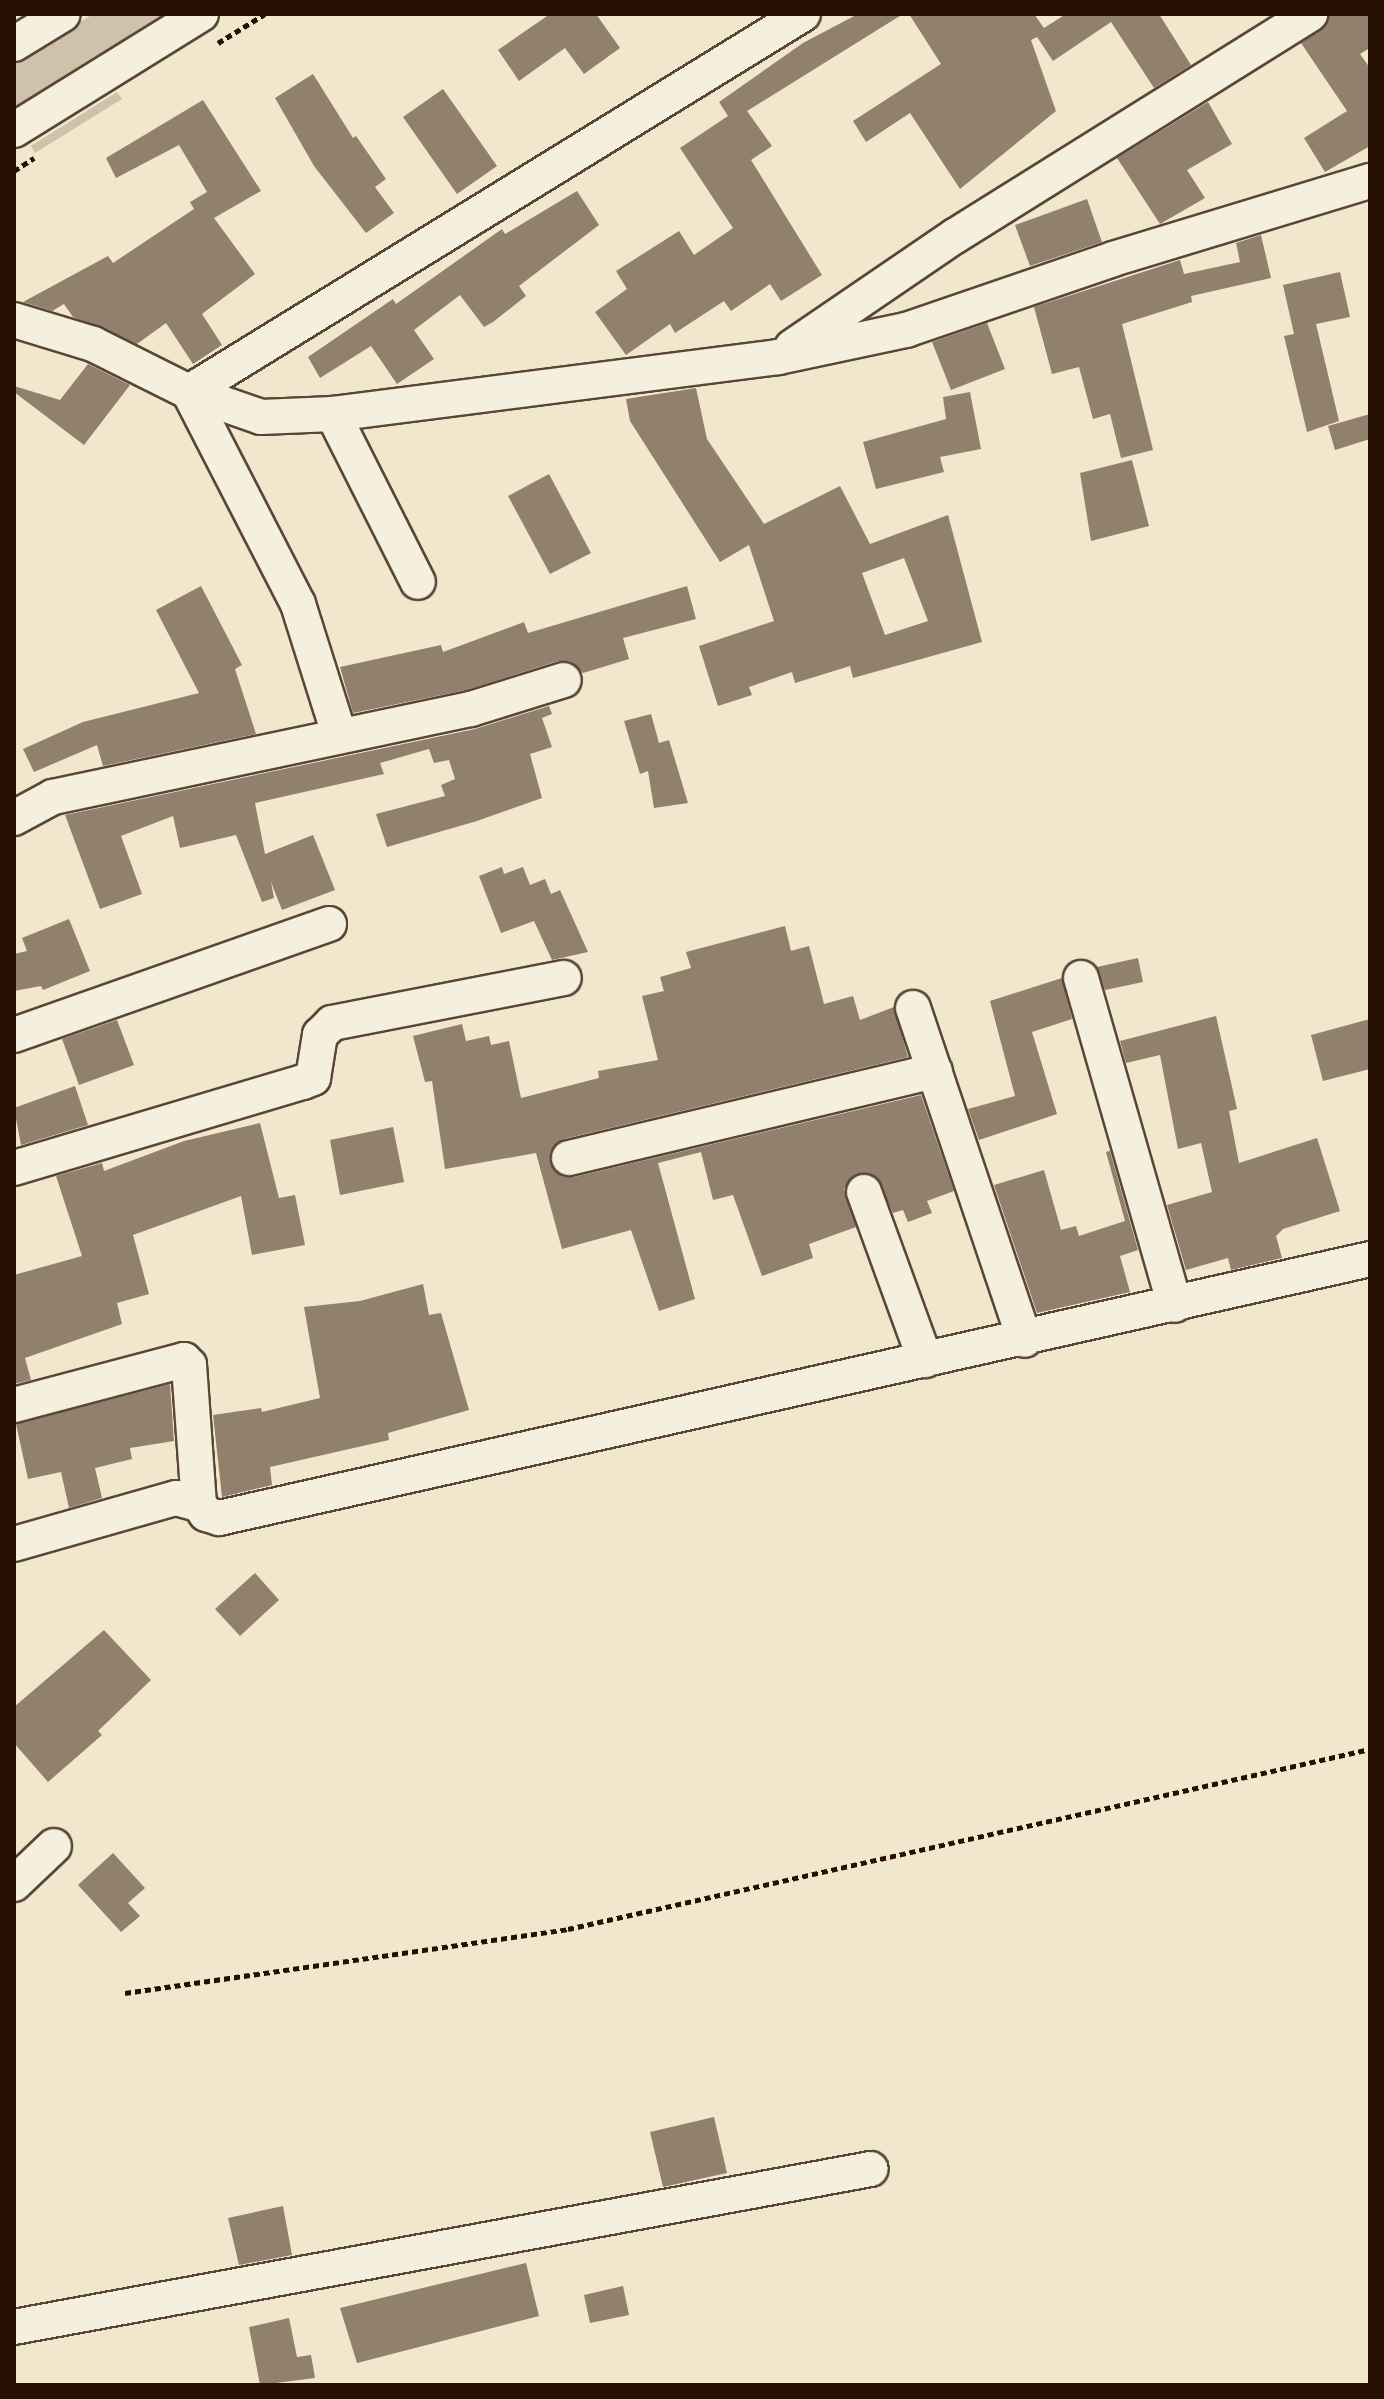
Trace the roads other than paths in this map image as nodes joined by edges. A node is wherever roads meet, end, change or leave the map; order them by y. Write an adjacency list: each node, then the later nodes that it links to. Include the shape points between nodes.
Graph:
1 (63, 14): 5 (street)
2 (201, 14): 6 (street)
3 (803, 14): 10 (street)
4 (1310, 14): 9 (street, via 955,236)
5 (14, 44)
6 (14, 130)
7 (1370, 181): 9 (street, via 1113,259 906,330)
8 (14, 320): 10 (street, via 93,344)
9 (778, 357): 11 (street)
10 (189, 392): 11 (street, via 261,417); 14 (street, via 298,604)
11 (333, 414): 12 (street)
12 (418, 582)
13 (564, 680): 14 (street, via 471,709)
14 (339, 734): 15 (street, via 53,797)
15 (14, 818)
16 (329, 924): 20 (street)
17 (564, 978): 23 (street, via 332,1023 320,1035 313,1078)
18 (1081, 978): 26 (street)
19 (913, 1008): 21 (street)
20 (14, 1035)
21 (935, 1071): 22 (street); 27 (street)
22 (569, 1158)
23 (14, 1168)
24 (864, 1192): 28 (street)
25 (1370, 1259): 26 (street)
26 (1175, 1305): 27 (street)
27 (1025, 1340): 28 (street)
28 (925, 1360): 30 (street, via 219,1518 206,1514)
29 (14, 1405): 30 (street, via 184,1360 189,1365)
30 (199, 1504): 31 (street, via 176,1498)
31 (14, 1544)
32 (54, 1846): 33 (street)
33 (14, 1884)
34 (871, 2169): 35 (street)
35 (14, 2327)

